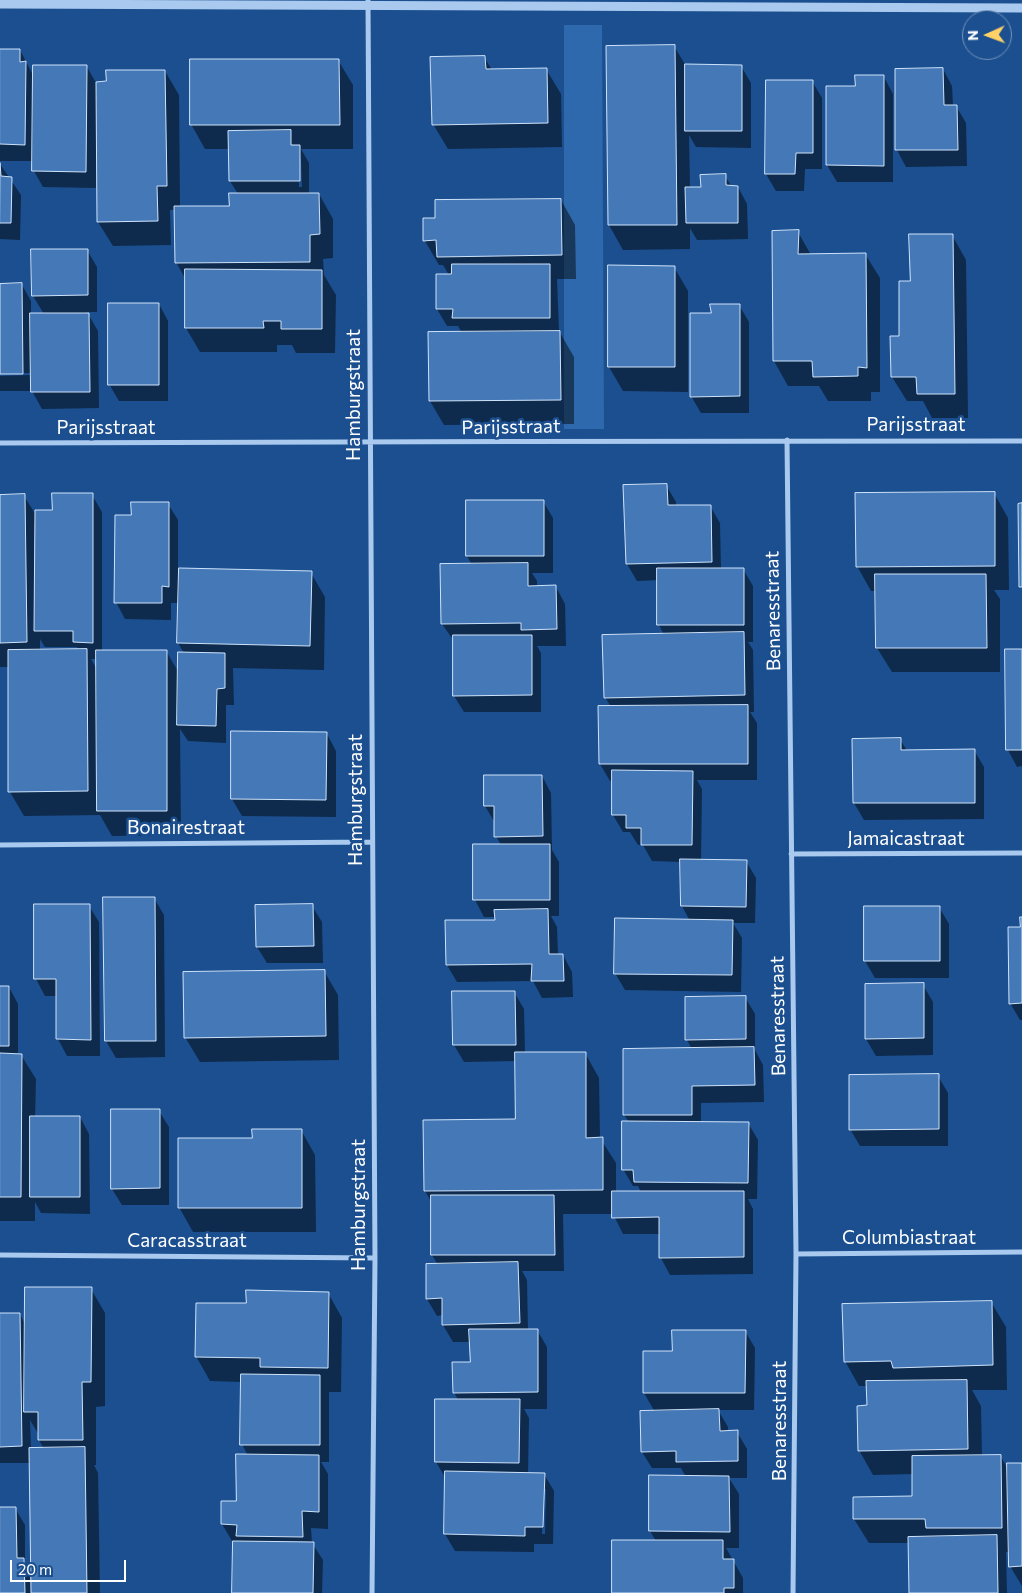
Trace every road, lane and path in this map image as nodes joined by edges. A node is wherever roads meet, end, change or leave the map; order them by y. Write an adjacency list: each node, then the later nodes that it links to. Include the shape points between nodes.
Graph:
1 (368, 3): 2 (street); 3 (street); 7 (street, Hamburgstraat)
2 (0, 4)
3 (1022, 8)
4 (786, 440): 5 (street, Parijsstraat); 7 (street, Parijsstraat); 11 (street, Benaresstraat)
5 (1022, 441)
6 (0, 443): 7 (street, Parijsstraat)
7 (369, 444): 8 (street, Hamburgstraat)
8 (372, 842): 9 (street, Bonairestraat); 15 (street, Hamburgstraat)
9 (0, 844)
10 (1022, 853): 11 (street, Jamaicastraat)
11 (791, 854): 14 (street, Benaresstraat)
12 (1022, 1252): 14 (street, Columbiastraat)
13 (0, 1254): 15 (street, Caracasstraat)
14 (796, 1254): 17 (street, Benaresstraat)
15 (375, 1258): 16 (street, Hamburgstraat)
16 (372, 1593)
17 (794, 1593)

